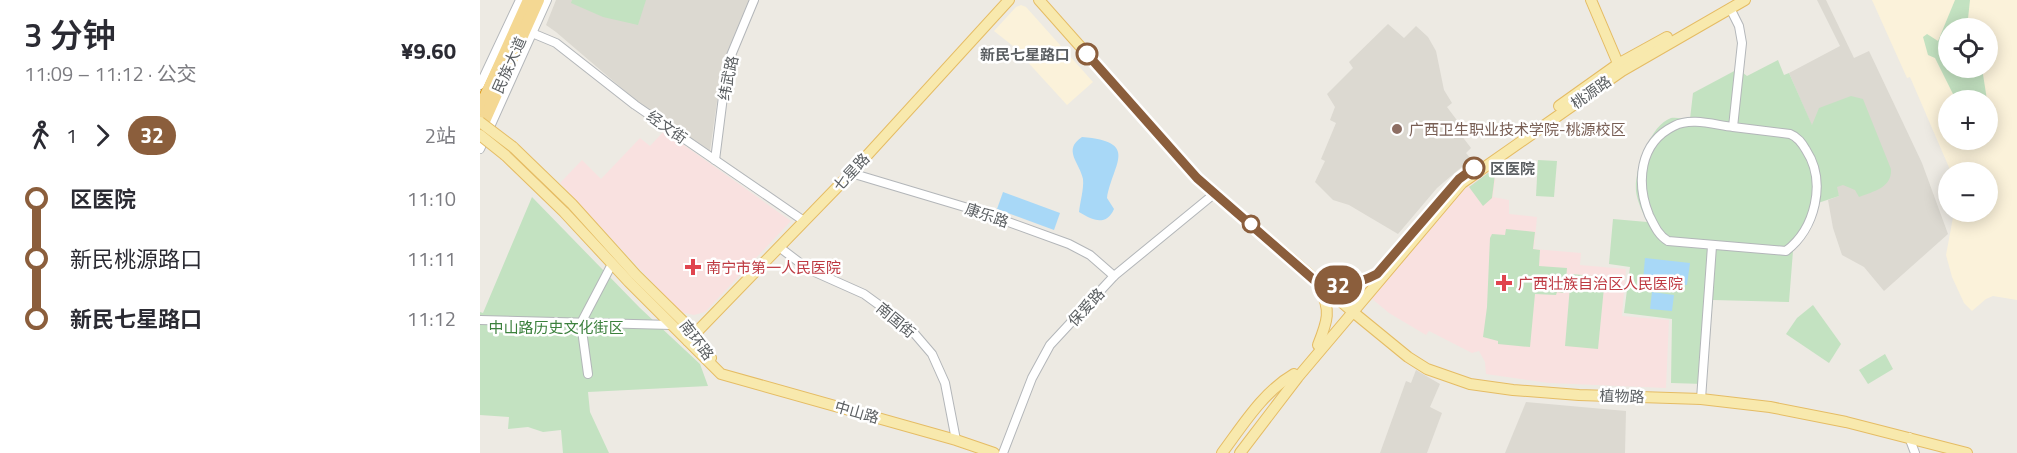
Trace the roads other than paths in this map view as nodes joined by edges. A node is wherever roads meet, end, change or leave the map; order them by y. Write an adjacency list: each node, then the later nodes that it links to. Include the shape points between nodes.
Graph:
1 (529, 0): 11 (street); 12 (highway, 民族大道); 15 (highway, 民族大道)
2 (547, 0): 9 (street)
3 (754, 0): 19 (street, 纬武路, via 727,65)
4 (1009, 0): 20 (main road, 七星路)
5 (1039, 0): 21 (main road, 植物路)
6 (1591, 0): 10 (main road)
7 (1745, 0): 8 (main road, 桃源路)
8 (1732, 4): 10 (main road, 桃源路); 14 (street, via 1742,43)
9 (532, 33): 17 (street); 19 (street, 经文街, via 556,43 635,105)
10 (1620, 67): 26 (main road, 桃源路, via 1459,179); 29 (main road, 桃源路, via 1462,183)
11 (480, 85)
12 (480, 109)
13 (480, 123): 18 (main road, 南环路, bridge)
14 (1733, 127): 23 (street, via 1686,121 1674,125 1661,133 1643,162 1642,193 1662,237); 23 (street, via 1796,137 1817,172 1818,193 1802,231 1785,251)
15 (480, 130)
16 (480, 135): 18 (main road, 南环路, bridge)
17 (480, 149)
18 (509, 151): 25 (main road, 南环路); 33 (main road, 南环路, via 572,204)
19 (715, 160): 22 (street, 经文街)
20 (851, 172): 22 (main road, 七星路); 27 (street, 康乐路, via 1069,244 1090,255)
21 (1214, 194): 27 (street, 保爱路); 28 (main road, 植物路)
22 (804, 221): 24 (main road, 七星路)
23 (1712, 246): 39 (street)
24 (779, 247): 33 (main road, 七星路); 41 (street, 南国街, via 808,269 864,294 908,326 932,354 945,384)
25 (612, 264): 31 (street); 32 (main road, 南环路)
26 (1377, 274): 28 (main road, via 1348,285); 29 (main road, 桃源路)
27 (1114, 276): 43 (street, 保爱路, via 1041,358)
28 (1314, 280): 29 (main road, 植物路); 34 (main road, via 1327,306)
29 (1350, 310): 34 (main road, 桃源路); 37 (main road, 桃源路); 39 (main road, 植物路, via 1427,369 1470,384 1513,390)
30 (480, 320): 31 (street)
31 (581, 323): 32 (street); 35 (street)
32 (672, 326): 33 (main road, 南环路)
33 (691, 337): 36 (main road, 南环路)
34 (1318, 345): 37 (main road, 桃源路)
35 (588, 374)
36 (721, 374): 41 (main road, 中山路)
37 (1296, 376): 38 (main road, 桃源路); 44 (main road, via 1280,382 1268,393); 47 (main road, via 1290,394)
38 (1283, 391): 45 (main road); 46 (main road)
39 (1701, 399): 40 (main road, 植物路, via 1770,407)
40 (1909, 437): 48 (street); 49 (main road, 植物路)
41 (956, 440): 42 (main road, 中山路)
42 (994, 453)
43 (1003, 453)
44 (1222, 453)
45 (1231, 453)
46 (1240, 453)
47 (1247, 453)
48 (1915, 453)
49 (1967, 453)

